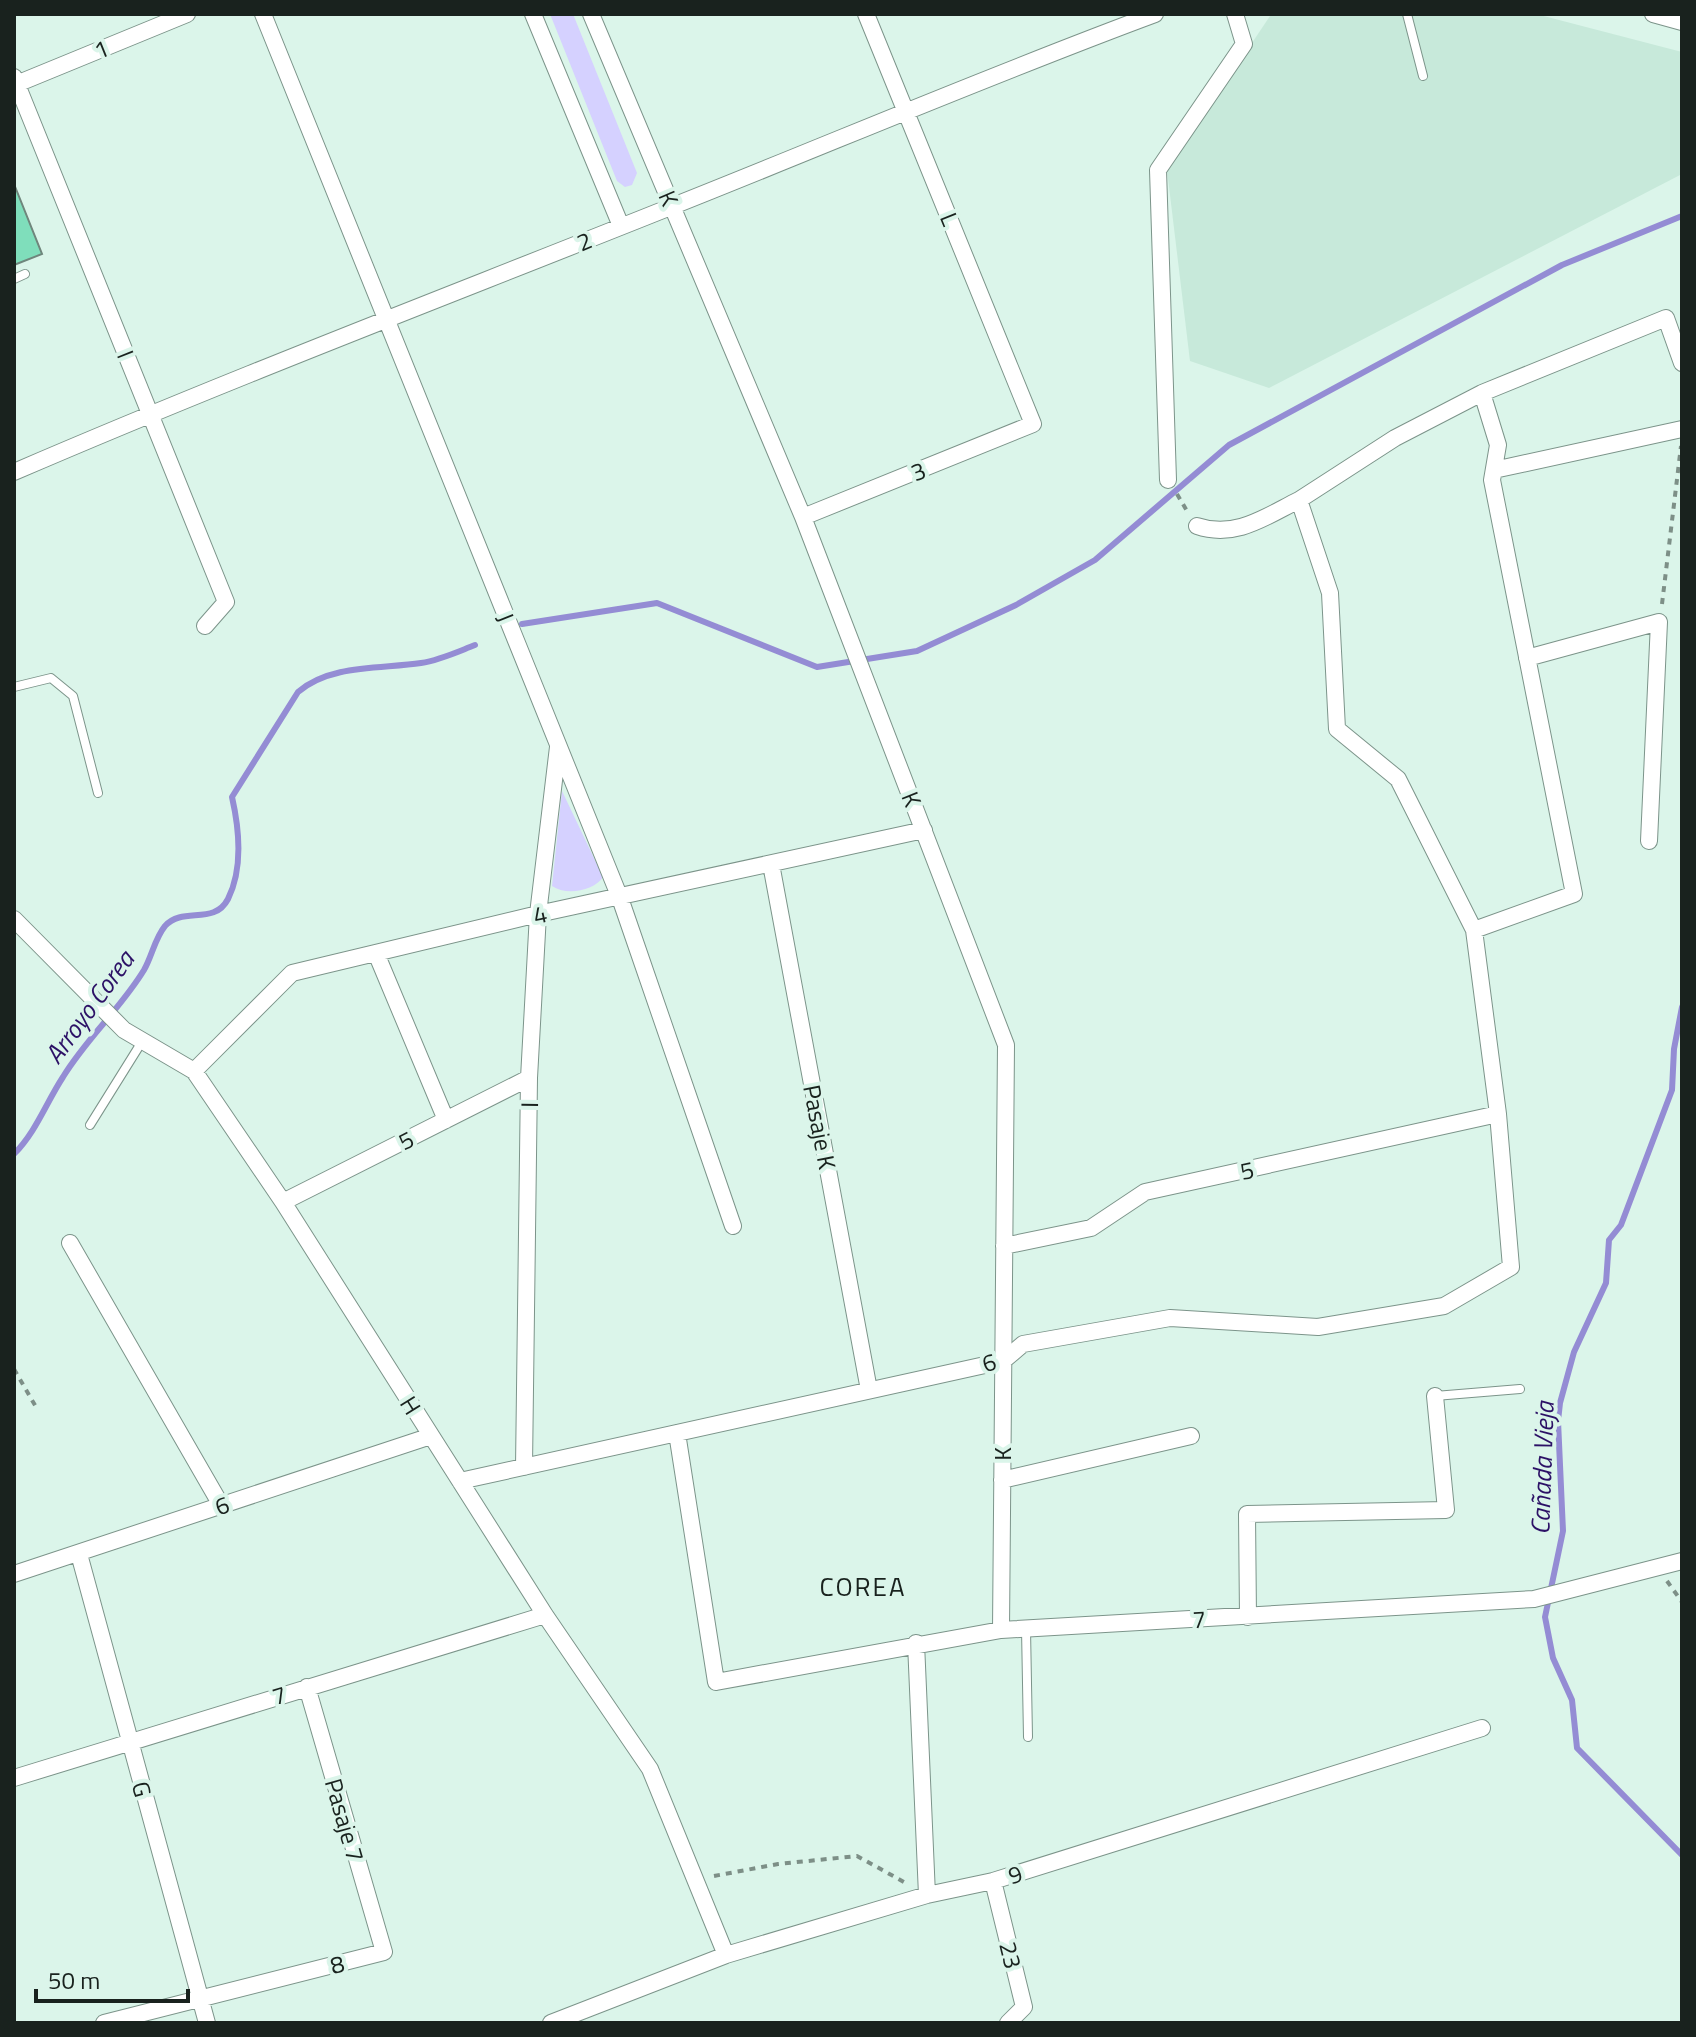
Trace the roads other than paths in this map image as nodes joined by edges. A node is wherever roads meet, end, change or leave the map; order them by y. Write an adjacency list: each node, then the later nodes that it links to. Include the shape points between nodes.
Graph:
1 (187, 14): 13 (street, 1)
2 (263, 14): 19 (street, J)
3 (533, 14): 16 (street)
4 (591, 14): 15 (street, K)
5 (866, 14): 14 (street, L)
6 (1155, 14): 10 (street, 2)
7 (1235, 14): 27 (street, via 1244,44 1158,170)
8 (1407, 14): 12 (lane)
9 (1653, 14): 11 (street)
10 (1128, 19): 14 (street, 2)
11 (1682, 22)
12 (1423, 76)
13 (15, 82): 22 (street, I)
14 (905, 109): 15 (street, 2); 23 (street, L)
15 (673, 206): 16 (street, 2); 29 (street, K)
16 (621, 226): 19 (street, 2)
17 (25, 274): 18 (lane)
18 (14, 279)
19 (387, 320): 22 (street, 2); 34 (street, J)
20 (1682, 363): 21 (street, via 1666,318)
21 (1482, 393): 25 (street, via 1498,445); 28 (street, via 1395,438)
22 (150, 413): 26 (street, 2); 31 (street, I, via 226,602)
23 (1033, 424): 29 (street, 3)
24 (1682, 429): 25 (street)
25 (1494, 470): 32 (street)
26 (14, 472)
27 (1168, 480)
28 (1299, 500): 30 (street, via 1238,530 1217,533); 42 (street, via 1330,593 1337,729 1398,779)
29 (803, 517): 36 (street, K)
30 (1197, 526)
31 (205, 626)
32 (1527, 658): 37 (street, via 1659,622); 42 (street, via 1574,894)
33 (14, 687): 35 (lane, via 51,678 73,696)
34 (558, 745): 39 (street, J); 40 (street, I)
35 (98, 793)
36 (924, 830): 38 (street, 4); 53 (street, K, via 1006,1045)
37 (1649, 841)
38 (771, 864): 39 (street, 4); 56 (street, Pasaje K)
39 (620, 898): 40 (street, 4); 51 (street, J)
40 (538, 914): 43 (street, 4); 46 (street, I)
41 (14, 919): 44 (street, H, via 91,1000 124,1030)
42 (1474, 930): 47 (street)
43 (376, 953): 45 (street, 4, via 292,973); 48 (street)
44 (144, 1040): 45 (street, H); 49 (lane)
45 (194, 1071): 50 (street, H)
46 (529, 1078): 48 (street, 5); 61 (street, I)
47 (1498, 1114): 53 (street, 5, via 1145,1192 1091,1228); 54 (street, 6, via 1511,1267 1444,1306 1318,1327 1170,1318 1023,1344)
48 (446, 1120): 50 (street, 5)
49 (90, 1125)
50 (283, 1202): 59 (street, H)
51 (733, 1226)
52 (70, 1243): 64 (street)
53 (1004, 1246): 54 (street, K)
54 (1003, 1361): 56 (street, 6); 62 (street, K)
55 (1520, 1389): 57 (lane)
56 (869, 1390): 58 (street, 6)
57 (1435, 1396): 69 (street, via 1446,1510 1247,1514)
58 (677, 1433): 61 (street, 6); 72 (street, 7, via 716,1682)
59 (431, 1436): 63 (street, H); 64 (street, 6)
60 (1191, 1436): 62 (street)
61 (524, 1467): 63 (street, 6)
62 (1002, 1480): 71 (street, K)
63 (460, 1481): 68 (street, H)
64 (221, 1505): 65 (street, 6)
65 (79, 1554): 67 (street, 6); 76 (street, G)
66 (1682, 1561): 69 (street, 7, via 1534,1599)
67 (14, 1574)
68 (545, 1615): 73 (street, 7); 81 (street, H, via 650,1769)
69 (1248, 1617): 70 (street, 7)
70 (1026, 1629): 71 (street, 7); 75 (lane)
71 (1001, 1630): 72 (street, 7)
72 (916, 1643): 79 (street)
73 (307, 1687): 76 (street, 7); 80 (street, Pasaje 7)
74 (1482, 1728): 78 (street, 9)
75 (1028, 1737)
76 (129, 1743): 77 (street, 7); 82 (street, G)
77 (14, 1778)
78 (993, 1881): 79 (street, 9); 86 (street, 23, via 1024,2007)
79 (927, 1895): 81 (street, 9)
80 (384, 1952): 82 (street, 8)
81 (726, 1955): 85 (street, 9)
82 (200, 1998): 83 (street, 8); 84 (street, G)
83 (104, 2023)
84 (207, 2023)
85 (551, 2023)
86 (1008, 2023)

